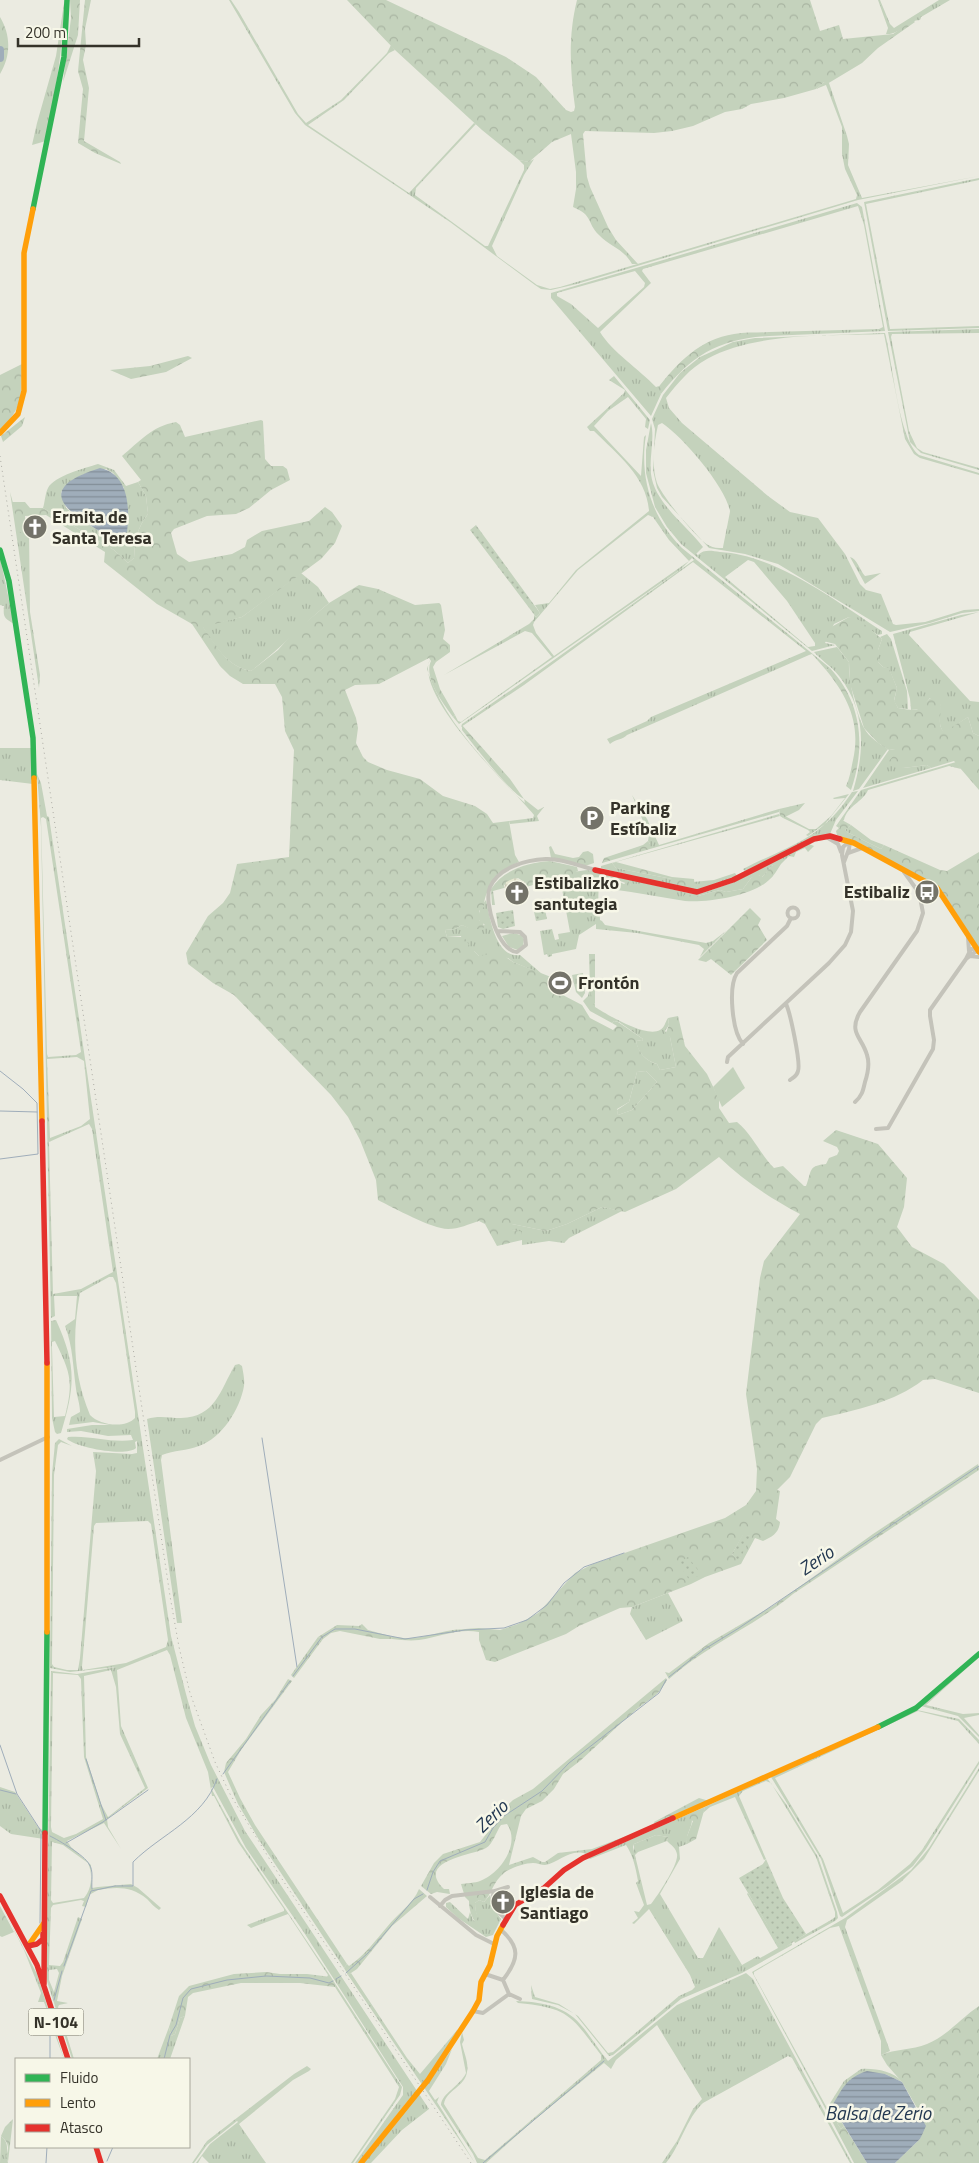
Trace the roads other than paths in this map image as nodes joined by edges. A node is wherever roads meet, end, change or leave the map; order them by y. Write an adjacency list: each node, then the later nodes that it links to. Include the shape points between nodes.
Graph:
1 (67, 0): 2 (street, via 64,57 24,253 25,372 22,401 14,420)
2 (2, 432)
3 (0, 550): 29 (street, via 13,604 34,754)
4 (824, 837): 5 (street); 8 (street, via 835,841); 10 (street, via 733,880 697,892)
5 (850, 841): 6 (street); 7 (street); 8 (street, via 843,847)
6 (867, 849): 7 (street); 11 (street)
7 (848, 853): 9 (street)
8 (842, 855): 9 (street)
9 (844, 864): 23 (street, via 854,911 848,938 841,951)
10 (595, 870): 18 (street, via 547,859 514,865 493,882 489,891)
11 (904, 872): 12 (street); 14 (street)
12 (925, 881): 13 (street); 14 (street); 15 (street)
13 (939, 890): 15 (street); 19 (street)
14 (918, 891): 16 (street)
15 (924, 891): 16 (street)
16 (921, 896): 27 (street, via 918,931 855,1023 869,1065 861,1097)
17 (791, 918): 24 (street, via 733,981 736,1029)
18 (497, 931): 18 (street, via 510,951 524,948 526,940 520,932)
19 (968, 935): 20 (street); 21 (street)
20 (978, 951): 21 (street, via 971,949)
21 (970, 954): 22 (street); 28 (street, via 930,1010 934,1044 899,1112 888,1128)
22 (979, 957)
23 (786, 1004): 24 (street); 26 (street, via 799,1068)
24 (743, 1044): 25 (street, via 728,1057)
25 (727, 1062)
26 (790, 1080)
27 (855, 1102)
28 (876, 1129)
29 (48, 1437): 30 (street); 40 (street, via 45,1918)
30 (0, 1460)
31 (979, 1654): 37 (street, via 909,1712 583,1858 544,1888 515,1905)
32 (508, 1887): 33 (street)
33 (495, 1891): 36 (street, via 452,1896); 37 (street, via 494,1907)
34 (0, 1896): 39 (street, N-104)
35 (430, 1897): 36 (street)
36 (440, 1906): 41 (street, via 476,1935)
37 (506, 1919): 38 (street)
38 (500, 1929): 41 (street); 44 (street, via 516,1953)
39 (22, 1935): 40 (street); 42 (street, N-104)
40 (41, 1936): 42 (street); 45 (street)
41 (494, 1944): 43 (street)
42 (28, 1946): 45 (street, N-104)
43 (486, 1974): 44 (street); 48 (street)
44 (504, 1980): 46 (street)
45 (44, 1984): 49 (street, N-104)
46 (509, 1994): 47 (street); 48 (street, via 483,2013)
47 (520, 1999)
48 (473, 2011): 52 (street, via 428,2080)
49 (68, 2058)
50 (96, 2148): 51 (street)
51 (101, 2163)
52 (361, 2163)

